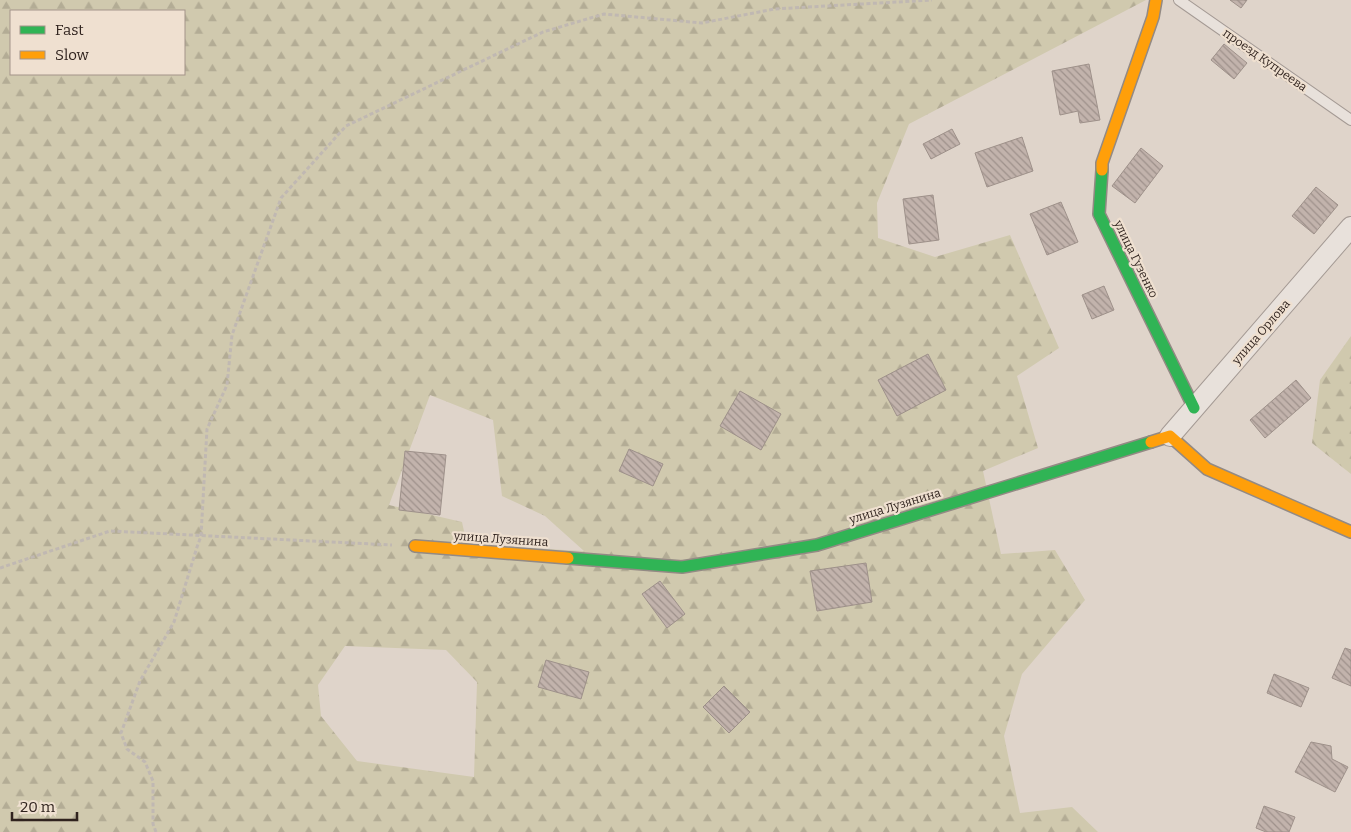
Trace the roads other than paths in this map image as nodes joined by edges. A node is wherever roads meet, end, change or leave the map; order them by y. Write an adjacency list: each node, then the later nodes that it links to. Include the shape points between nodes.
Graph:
1 (1156, 0): 5 (street, улица Гузенко, via 1153,17 1102,162 1099,214)
2 (1179, 0): 3 (lane, проезд Купреева)
3 (1351, 120)
4 (1351, 227): 5 (street, улица Орлова)
5 (1194, 408): 6 (street, улица Орлова)
6 (1170, 436): 7 (street, via 1207,469); 8 (street, улица Лузянина, via 817,545 682,567)
7 (1351, 532)
8 (415, 546)

